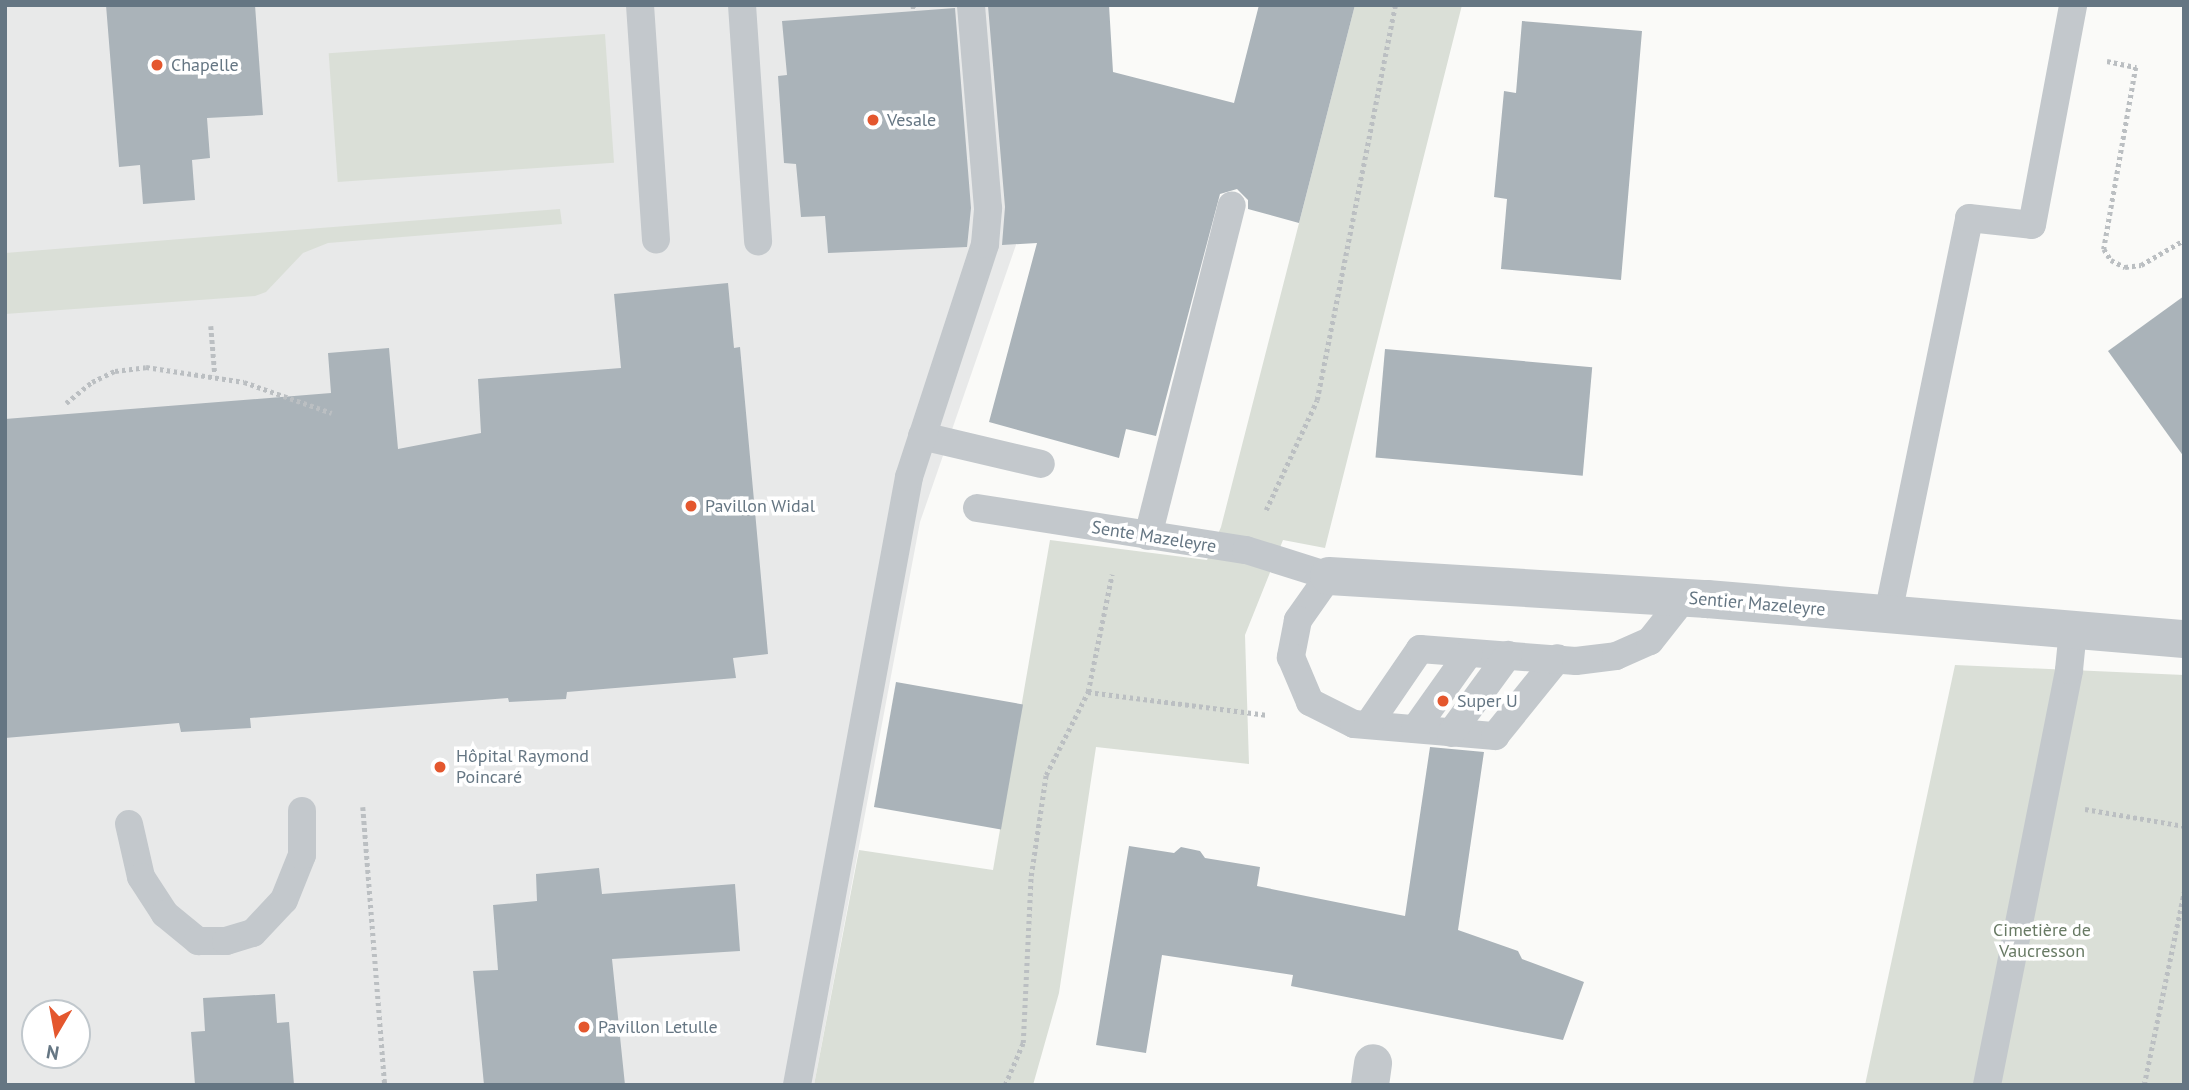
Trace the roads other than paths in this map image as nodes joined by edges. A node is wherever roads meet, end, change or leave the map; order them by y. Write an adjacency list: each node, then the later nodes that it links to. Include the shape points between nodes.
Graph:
1 (640, 5): 6 (lane)
2 (742, 5): 7 (lane)
3 (971, 5): 8 (lane, via 988,208 985,244)
4 (2073, 5): 14 (lane, via 2032,225 1969,218)
5 (1233, 205): 11 (lane)
6 (656, 239)
7 (758, 240)
8 (922, 436): 9 (lane); 25 (lane, via 909,477)
9 (1041, 464)
10 (977, 508): 11 (lane, Sente Mazeleyre)
11 (1134, 534): 12 (lane, Sente Mazeleyre, via 1246,550)
12 (1329, 576): 13 (street, Sentier Mazeleyre); 20 (lane, via 1298,620 1291,657 1310,702 1354,724)
13 (1684, 598): 14 (street, Sentier Mazeleyre); 19 (lane, via 1667,626 1635,651 1576,660)
14 (1888, 614): 15 (street, Sentier Mazeleyre)
15 (2073, 630): 16 (street, Sentier Mazeleyre); 26 (lane)
16 (2184, 639)
17 (1469, 653): 18 (lane); 20 (lane, via 1420,649); 21 (lane)
18 (1508, 655): 19 (lane); 22 (lane)
19 (1558, 658): 22 (lane, via 1494,736)
20 (1368, 725): 21 (lane)
21 (1415, 729): 22 (lane)
22 (1451, 733)
23 (302, 811): 24 (lane, via 302,855 284,900 253,933 226,941 198,941 164,914 141,877)
24 (129, 824)
25 (797, 1085)
26 (1987, 1085)

